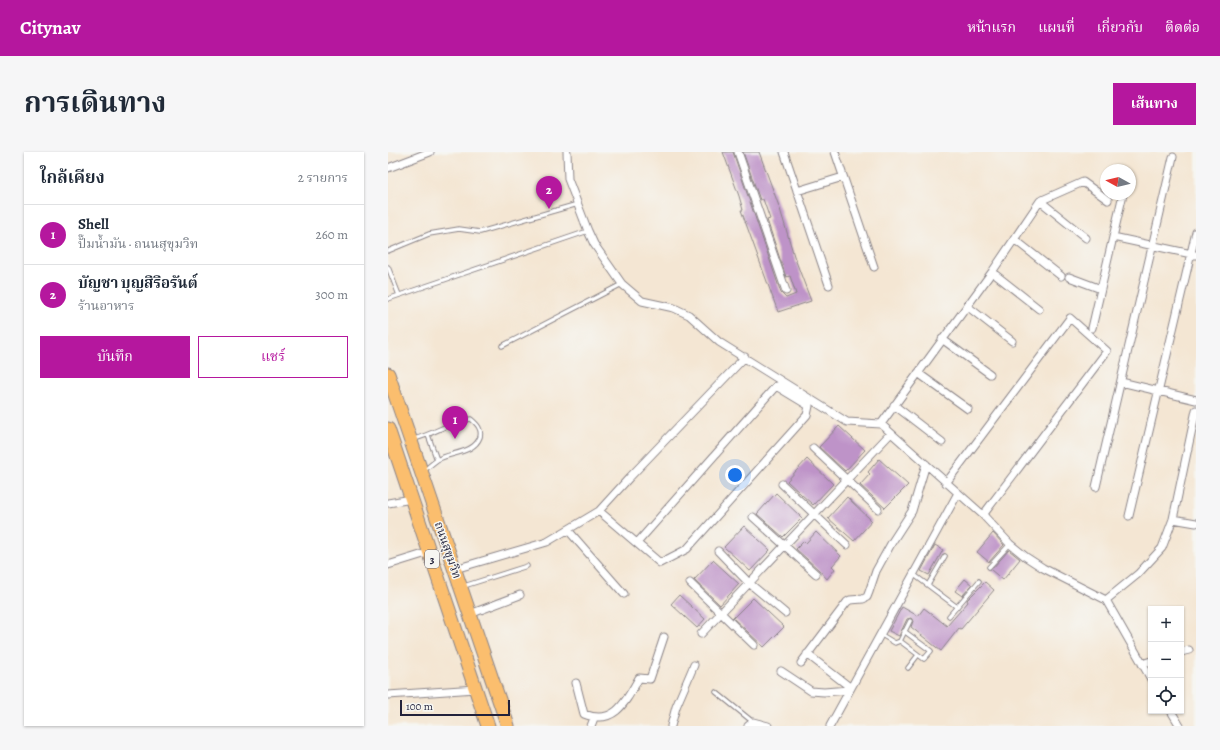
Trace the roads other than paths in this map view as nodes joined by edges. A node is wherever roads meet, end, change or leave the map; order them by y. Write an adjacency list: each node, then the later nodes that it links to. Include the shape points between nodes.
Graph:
1 (430, 152): 7 (street)
2 (568, 152): 13 (street, via 568,179)
3 (738, 152): 30 (street)
4 (784, 152): 9 (street)
5 (835, 152): 8 (street)
6 (1173, 157): 19 (street)
7 (388, 168)
8 (843, 177): 9 (street); 23 (street)
9 (797, 191): 28 (street)
10 (1100, 194): 12 (street, via 1083,182)
11 (1122, 200): 16 (street)
12 (1040, 201): 17 (street); 18 (street)
13 (578, 204): 14 (street); 20 (lane, via 480,232 459,229 428,234)
14 (588, 231): 27 (street); 31 (lane)
15 (1196, 232): 21 (street)
16 (1113, 237): 19 (street); 29 (street)
17 (1086, 238)
18 (1014, 239): 24 (street); 25 (street)
19 (1152, 245): 21 (street); 43 (street)
20 (388, 251)
21 (1193, 255): 44 (street)
22 (388, 267): 31 (lane)
23 (874, 267)
24 (992, 272): 33 (street); 34 (street)
25 (1061, 276)
26 (1069, 277): 29 (street)
27 (622, 284): 38 (lane); 39 (street, via 642,301 674,308 689,315 719,342)
28 (829, 285)
29 (1101, 290): 35 (street)
30 (786, 291)
31 (399, 295): 32 (lane)
32 (388, 299)
33 (967, 306): 36 (street); 37 (street)
34 (1039, 309)
35 (1092, 328)
36 (942, 339): 40 (street); 42 (street)
37 (1012, 341)
38 (502, 346)
39 (745, 357): 49 (street, via 847,422); 68 (street)
40 (918, 372): 46 (street); 47 (street)
41 (388, 374): 53 (highway, ถนนสุขุมวิท / 3)
42 (990, 374)
43 (1121, 382): 44 (street); 63 (street)
44 (1158, 390): 45 (street); 71 (street)
45 (1196, 400)
46 (894, 405): 49 (street); 54 (street)
47 (968, 409)
48 (1196, 410): 73 (street)
49 (880, 424): 51 (street)
50 (388, 429): 56 (highway, ถนนสุขุมวิท / 3)
51 (891, 433): 58 (street); 60 (street)
52 (428, 436): 53 (lane); 57 (lane); 57 (lane, via 458,421 471,419 478,424 481,434 478,441 469,449)
53 (411, 440): 59 (highway, ถนนสุขุมวิท / 3)
54 (942, 442)
55 (813, 448): 60 (street)
56 (392, 453): 65 (highway, ถนนสุขุมวิท / 3)
57 (437, 460): 59 (lane)
58 (926, 464): 61 (street); 111 (street, via 912,511 876,571 870,592 863,599 847,602)
59 (422, 472): 86 (highway, ถนนสุขุมวิท / 3)
60 (848, 479): 67 (street); 69 (street)
61 (946, 483): 64 (street); 70 (street, via 1070,318 1107,351)
62 (782, 484): 69 (street)
63 (1096, 487)
64 (958, 493): 70 (street); 88 (street)
65 (412, 499): 66 (street); 81 (highway, ถนนสุขุมวิท / 3)
66 (388, 503)
67 (878, 509)
68 (599, 511): 75 (street); 76 (street)
69 (814, 514): 78 (street); 79 (street)
70 (983, 515): 77 (street)
71 (1129, 516)
72 (754, 517): 78 (street)
73 (1173, 519): 74 (street); 96 (street, via 1162,548 1138,574)
74 (1196, 523)
75 (568, 530): 86 (street, via 547,542); 94 (street)
76 (637, 543): 76 (street, via 660,563 687,549 807,415 809,406 776,386)
77 (1010, 544): 85 (lane); 96 (street, via 1043,568)
78 (784, 545): 87 (street); 90 (street)
79 (847, 545)
80 (718, 551): 90 (street)
81 (430, 552): 83 (street); 121 (highway, ถนนสุขุมวิท / 3)
82 (945, 556): 92 (lane)
83 (388, 564)
84 (527, 566): 93 (lane)
85 (989, 567)
86 (455, 569): 93 (highway, ถนนสุขุมวิท / 3)
87 (816, 574)
88 (913, 574): 92 (lane); 105 (street)
89 (979, 581): 97 (lane)
90 (749, 582): 98 (street); 99 (street)
91 (690, 583): 98 (street)
92 (928, 585): 97 (lane)
93 (461, 587): 100 (highway, ถนนสุขุมวิท / 3)
94 (624, 594)
95 (520, 595): 100 (street)
96 (1106, 600): 115 (street)
97 (957, 607): 101 (lane)
98 (720, 612): 104 (street); 108 (street)
99 (785, 613)
100 (470, 614): 129 (highway, ถนนสุขุมวิท / 3)
101 (949, 616)
102 (910, 621): 103 (lane)
103 (904, 631): 107 (lane); 112 (lane, via 931,651 924,659)
104 (701, 634)
105 (880, 634): 107 (lane, via 895,643); 122 (street)
106 (664, 637): 126 (street, via 650,679 639,678 624,704 615,712)
107 (900, 641): 112 (lane)
108 (754, 645)
109 (1189, 650): 110 (street)
110 (1184, 651)
111 (807, 654): 114 (street); 122 (street)
112 (918, 654): 117 (lane)
113 (1148, 662): 115 (street)
114 (801, 663)
115 (1142, 664): 119 (street)
116 (694, 665): 131 (street, via 676,707)
117 (908, 668)
118 (781, 671): 122 (street, via 811,691)
119 (1150, 678)
120 (576, 683): 126 (street, via 584,714)
121 (476, 689): 124 (street); 128 (highway, ถนนสุขุมวิท / 3)
122 (850, 689): 133 (street)
123 (716, 692): 127 (lane)
124 (388, 695)
125 (1173, 714): 134 (street)
126 (594, 718): 130 (street)
127 (751, 724): 132 (street)
128 (488, 726)
129 (508, 726)
130 (591, 726)
131 (671, 726)
132 (768, 726)
133 (830, 726)
134 (1180, 726)

